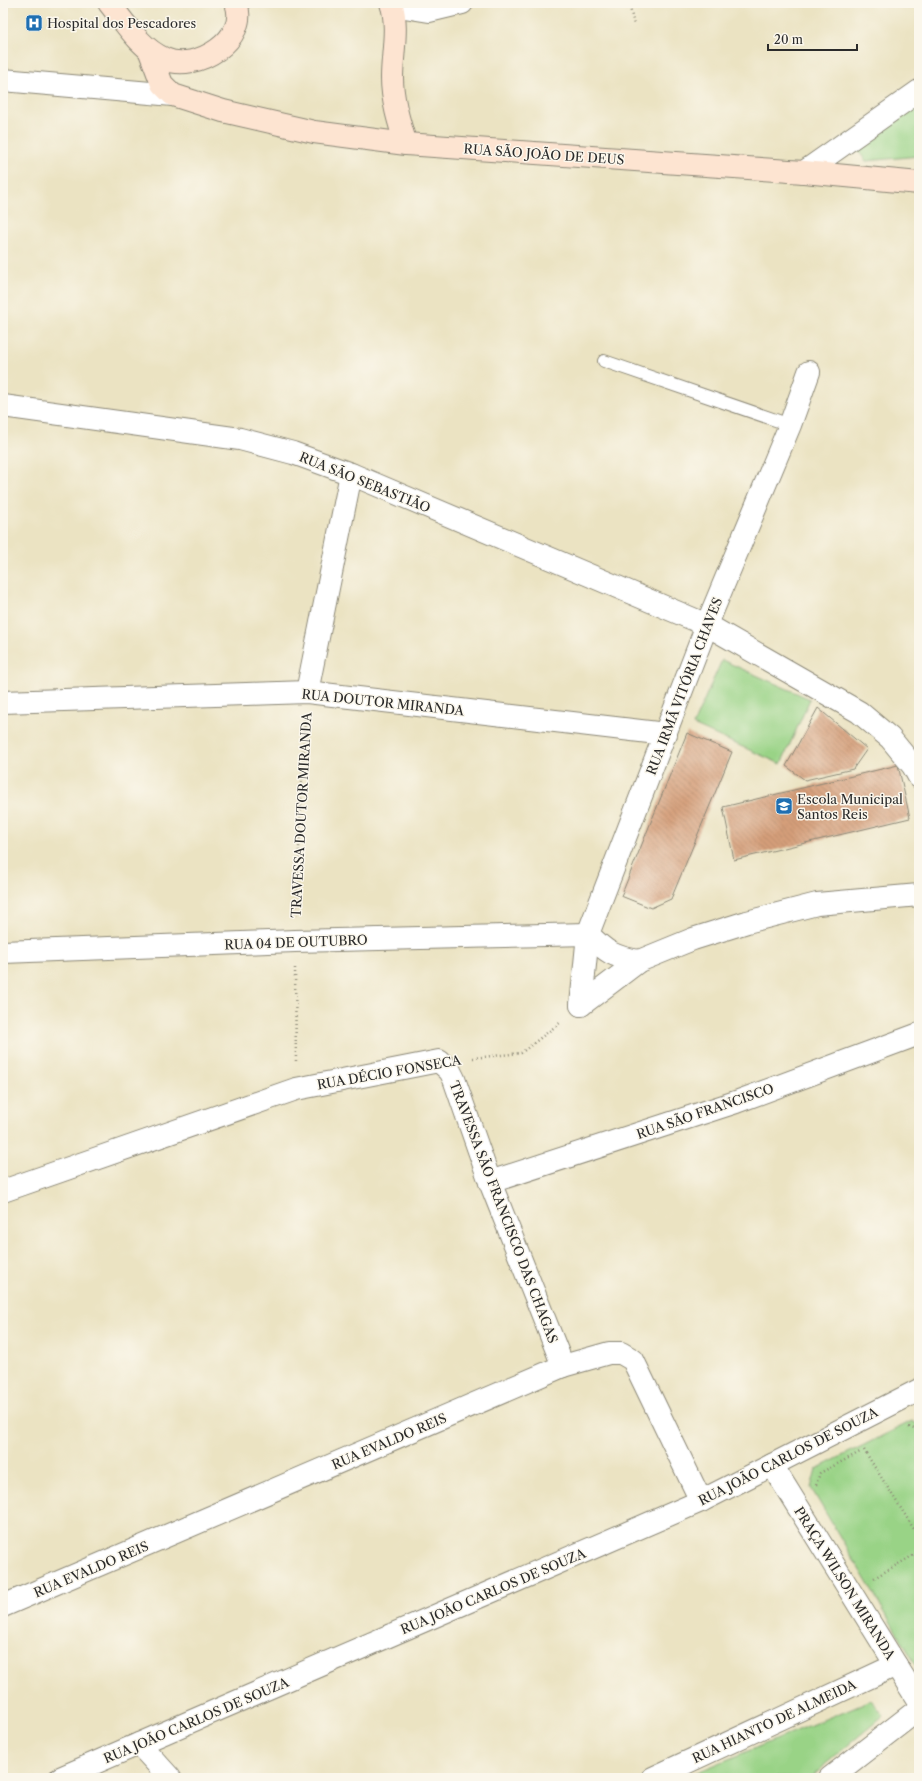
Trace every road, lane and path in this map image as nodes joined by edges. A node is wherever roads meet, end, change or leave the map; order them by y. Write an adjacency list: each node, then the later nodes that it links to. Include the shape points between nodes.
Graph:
1 (109, 3): 7 (main road)
2 (236, 3): 7 (main road, via 240,12 235,32 209,55 184,63 166,60)
3 (462, 3): 5 (street, via 428,11)
4 (630, 3): 6 (path)
5 (391, 4): 11 (main road, via 395,32 392,80 399,123)
6 (634, 25)
7 (150, 52): 10 (main road, via 162,84)
8 (3, 80): 10 (street, RUA SÃO JOÃO DE DEUS)
9 (919, 91): 12 (street)
10 (173, 95): 11 (main road, RUA SÃO JOÃO DE DEUS, via 314,132)
11 (406, 144): 12 (main road, RUA SÃO JOÃO DE DEUS)
12 (804, 172): 13 (main road, RUA SÃO JOÃO DE DEUS)
13 (919, 183)
14 (604, 360): 17 (lane)
15 (809, 372): 17 (street, RUA IRMÃ VITÓRIA CHAVES)
16 (3, 406): 18 (street, RUA SÃO SEBASTIÃO, via 240,439 292,453)
17 (790, 424): 19 (street, RUA IRMÃ VITÓRIA CHAVES)
18 (351, 474): 19 (street, RUA SÃO SEBASTIÃO); 20 (street, TRAVESSA DOUTOR MIRANDA)
19 (707, 625): 22 (street, RUA IRMÃ VITÓRIA CHAVES); 23 (street, RUA SÃO SEBASTIÃO, via 859,712 890,738)
20 (307, 692): 21 (street, RUA DOUTOR MIRANDA); 22 (street, RUA DOUTOR MIRANDA); 26 (path, TRAVESSA DOUTOR MIRANDA)
21 (3, 702)
22 (666, 734): 25 (street, RUA IRMÃ VITÓRIA CHAVES)
23 (919, 777)
24 (919, 895): 28 (street, via 817,904 700,937)
25 (588, 934): 26 (street, RUA 04 DE OUTUBRO); 28 (street, via 610,953 620,958); 29 (street, RUA IRMÃ VITÓRIA CHAVES)
26 (295, 941): 27 (street, RUA 04 DE OUTUBRO); 32 (path, TRAVESSA DOUTOR MIRANDA)
27 (3, 952)
28 (639, 961): 29 (street)
29 (582, 1005): 31 (path, RUA DÉCIO FONSECA, via 521,1053)
30 (919, 1034): 33 (street, RUA SÃO FRANCISCO, via 736,1102)
31 (439, 1061): 32 (street, RUA DÉCIO FONSECA); 33 (street, TRAVESSA SÃO FRANCISCO DAS CHAGAS, via 450,1071 454,1079)
32 (296, 1089): 34 (street, RUA DÉCIO FONSECA)
33 (490, 1182): 35 (street, TRAVESSA SÃO FRANCISCO DAS CHAGAS)
34 (3, 1191)
35 (563, 1366): 43 (street, RUA EVALDO REIS, via 609,1353 621,1353 633,1360); 47 (street, RUA EVALDO REIS)
36 (919, 1390): 41 (street, RUA JOÃO CARLOS DE SOUZA)
37 (903, 1430): 38 (path, via 909,1426)
38 (919, 1431)
39 (871, 1447): 40 (path)
40 (864, 1450): 42 (path, via 820,1473); 44 (path)
41 (772, 1465): 43 (street, RUA JOÃO CARLOS DE SOUZA); 48 (street, PRAÇA WILSON MIRANDA)
42 (816, 1486)
43 (701, 1501): 51 (street, RUA JOÃO CARLOS DE SOUZA)
44 (919, 1537)
45 (919, 1552): 46 (path)
46 (872, 1579)
47 (3, 1606)
48 (896, 1665): 49 (street, PRAÇA WILSON MIRANDA); 54 (street, RUA HIANTO DE ALMEIDA)
49 (919, 1702)
50 (919, 1709): 55 (street)
51 (139, 1744): 52 (street, RUA JOÃO CARLOS DE SOUZA); 53 (street)
52 (60, 1778)
53 (170, 1778)
54 (653, 1778)
55 (830, 1778)

